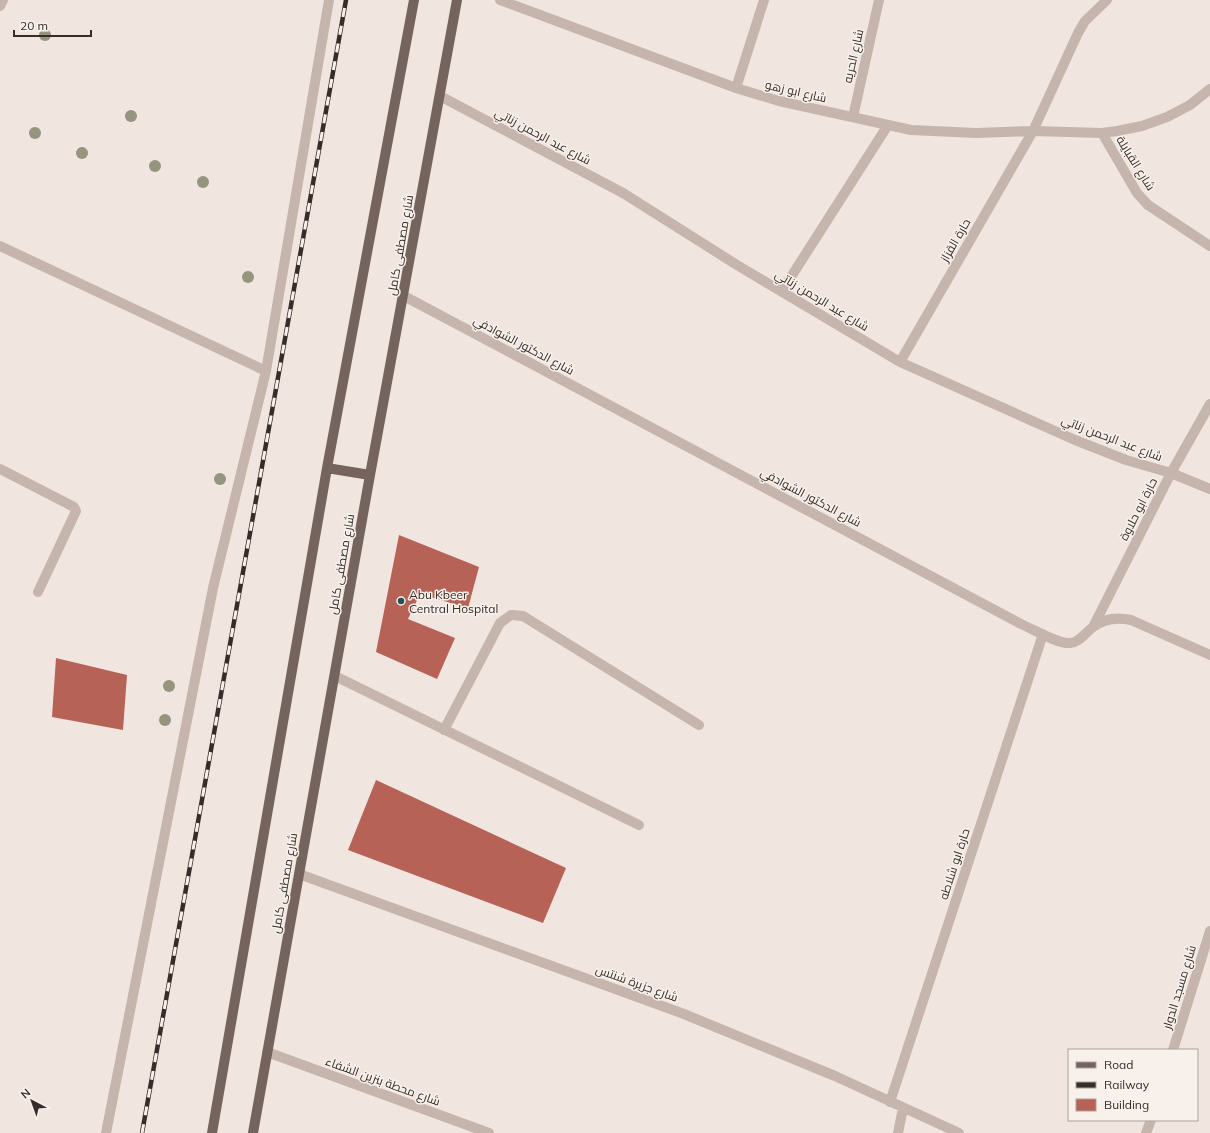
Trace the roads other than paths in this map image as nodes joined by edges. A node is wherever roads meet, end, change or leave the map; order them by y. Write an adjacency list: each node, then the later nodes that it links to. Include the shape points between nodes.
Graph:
1 (3, 0): 9 (street)
2 (330, 0): 22 (street)
3 (414, 0): 24 (main road)
4 (457, 0): 12 (main road, شارع مصطفى كامل)
5 (500, 0): 10 (street, شارع ابو زهو)
6 (764, 0): 10 (street)
7 (879, 0): 13 (street, شارع الحريه)
8 (1107, 0): 15 (street, حارة القزاز, via 1078,33)
9 (0, 6)
10 (736, 88): 13 (street, شارع ابو زهو, via 779,101)
11 (1210, 89): 16 (street, شارع ابو زهو, via 1190,105 1167,117 1142,126)
12 (440, 96): 19 (street, شارع عبد الرحمن زناتي, via 623,193); 20 (main road, شارع مصطفى كامل)
13 (853, 117): 14 (street, شارع ابو زهو)
14 (888, 125): 15 (street, شارع ابو زهو, via 943,132); 19 (street)
15 (1033, 131): 16 (street, شارع ابو زهو); 21 (street, حارة القزاز)
16 (1102, 133): 18 (street, شارع القبايلة, via 1137,193 1148,205)
17 (0, 246): 22 (street)
18 (1210, 246)
19 (782, 292): 21 (street, شارع عبد الرحمن زناتي)
20 (404, 296): 27 (main road, شارع مصطفى كامل); 31 (street, شارع الدكتور الشوادفي)
21 (900, 362): 26 (street, شارع عبد الرحمن زناتي, via 1075,440)
22 (266, 371): 44 (street, via 212,588)
23 (1210, 404): 26 (street, حارة ابو حلاوة)
24 (327, 468): 27 (main road); 45 (main road)
25 (0, 469): 29 (street, via 74,507 76,511)
26 (1171, 474): 28 (street, شارع عبد الرحمن زناتي); 30 (street, حارة ابو حلاوة)
27 (370, 475): 33 (main road, شارع مصطفى كامل)
28 (1210, 489)
29 (38, 592)
30 (1093, 627): 31 (street, شارع الدكتور الشوادفي, via 1082,638 1069,643); 32 (street, شارع الدكتور الشوادفي, via 1106,620 1131,620)
31 (1043, 634): 41 (street, حارة ابو شلاطه)
32 (1210, 655)
33 (334, 676): 35 (street); 37 (main road, شارع مصطفى كامل)
34 (698, 725): 35 (street, via 523,616 511,615 500,623)
35 (444, 730): 36 (street)
36 (639, 825)
37 (299, 874): 40 (main road, شارع مصطفى كامل); 41 (street, شارع جزيرة شنتس, via 767,1046)
38 (1210, 931): 39 (street, شارع مسجد الدوار)
39 (1173, 1049)
40 (268, 1052): 46 (main road, شارع مصطفى كامل); 47 (street, شارع محطة بنزين الشفاء)
41 (890, 1102): 42 (street, شارع جزيرة شنتس)
42 (903, 1108): 48 (street); 49 (street, شارع جزيرة شنتس)
43 (1150, 1121): 50 (street)
44 (106, 1133)
45 (212, 1133)
46 (253, 1133)
47 (489, 1133)
48 (898, 1133)
49 (959, 1133)
50 (1146, 1133)

